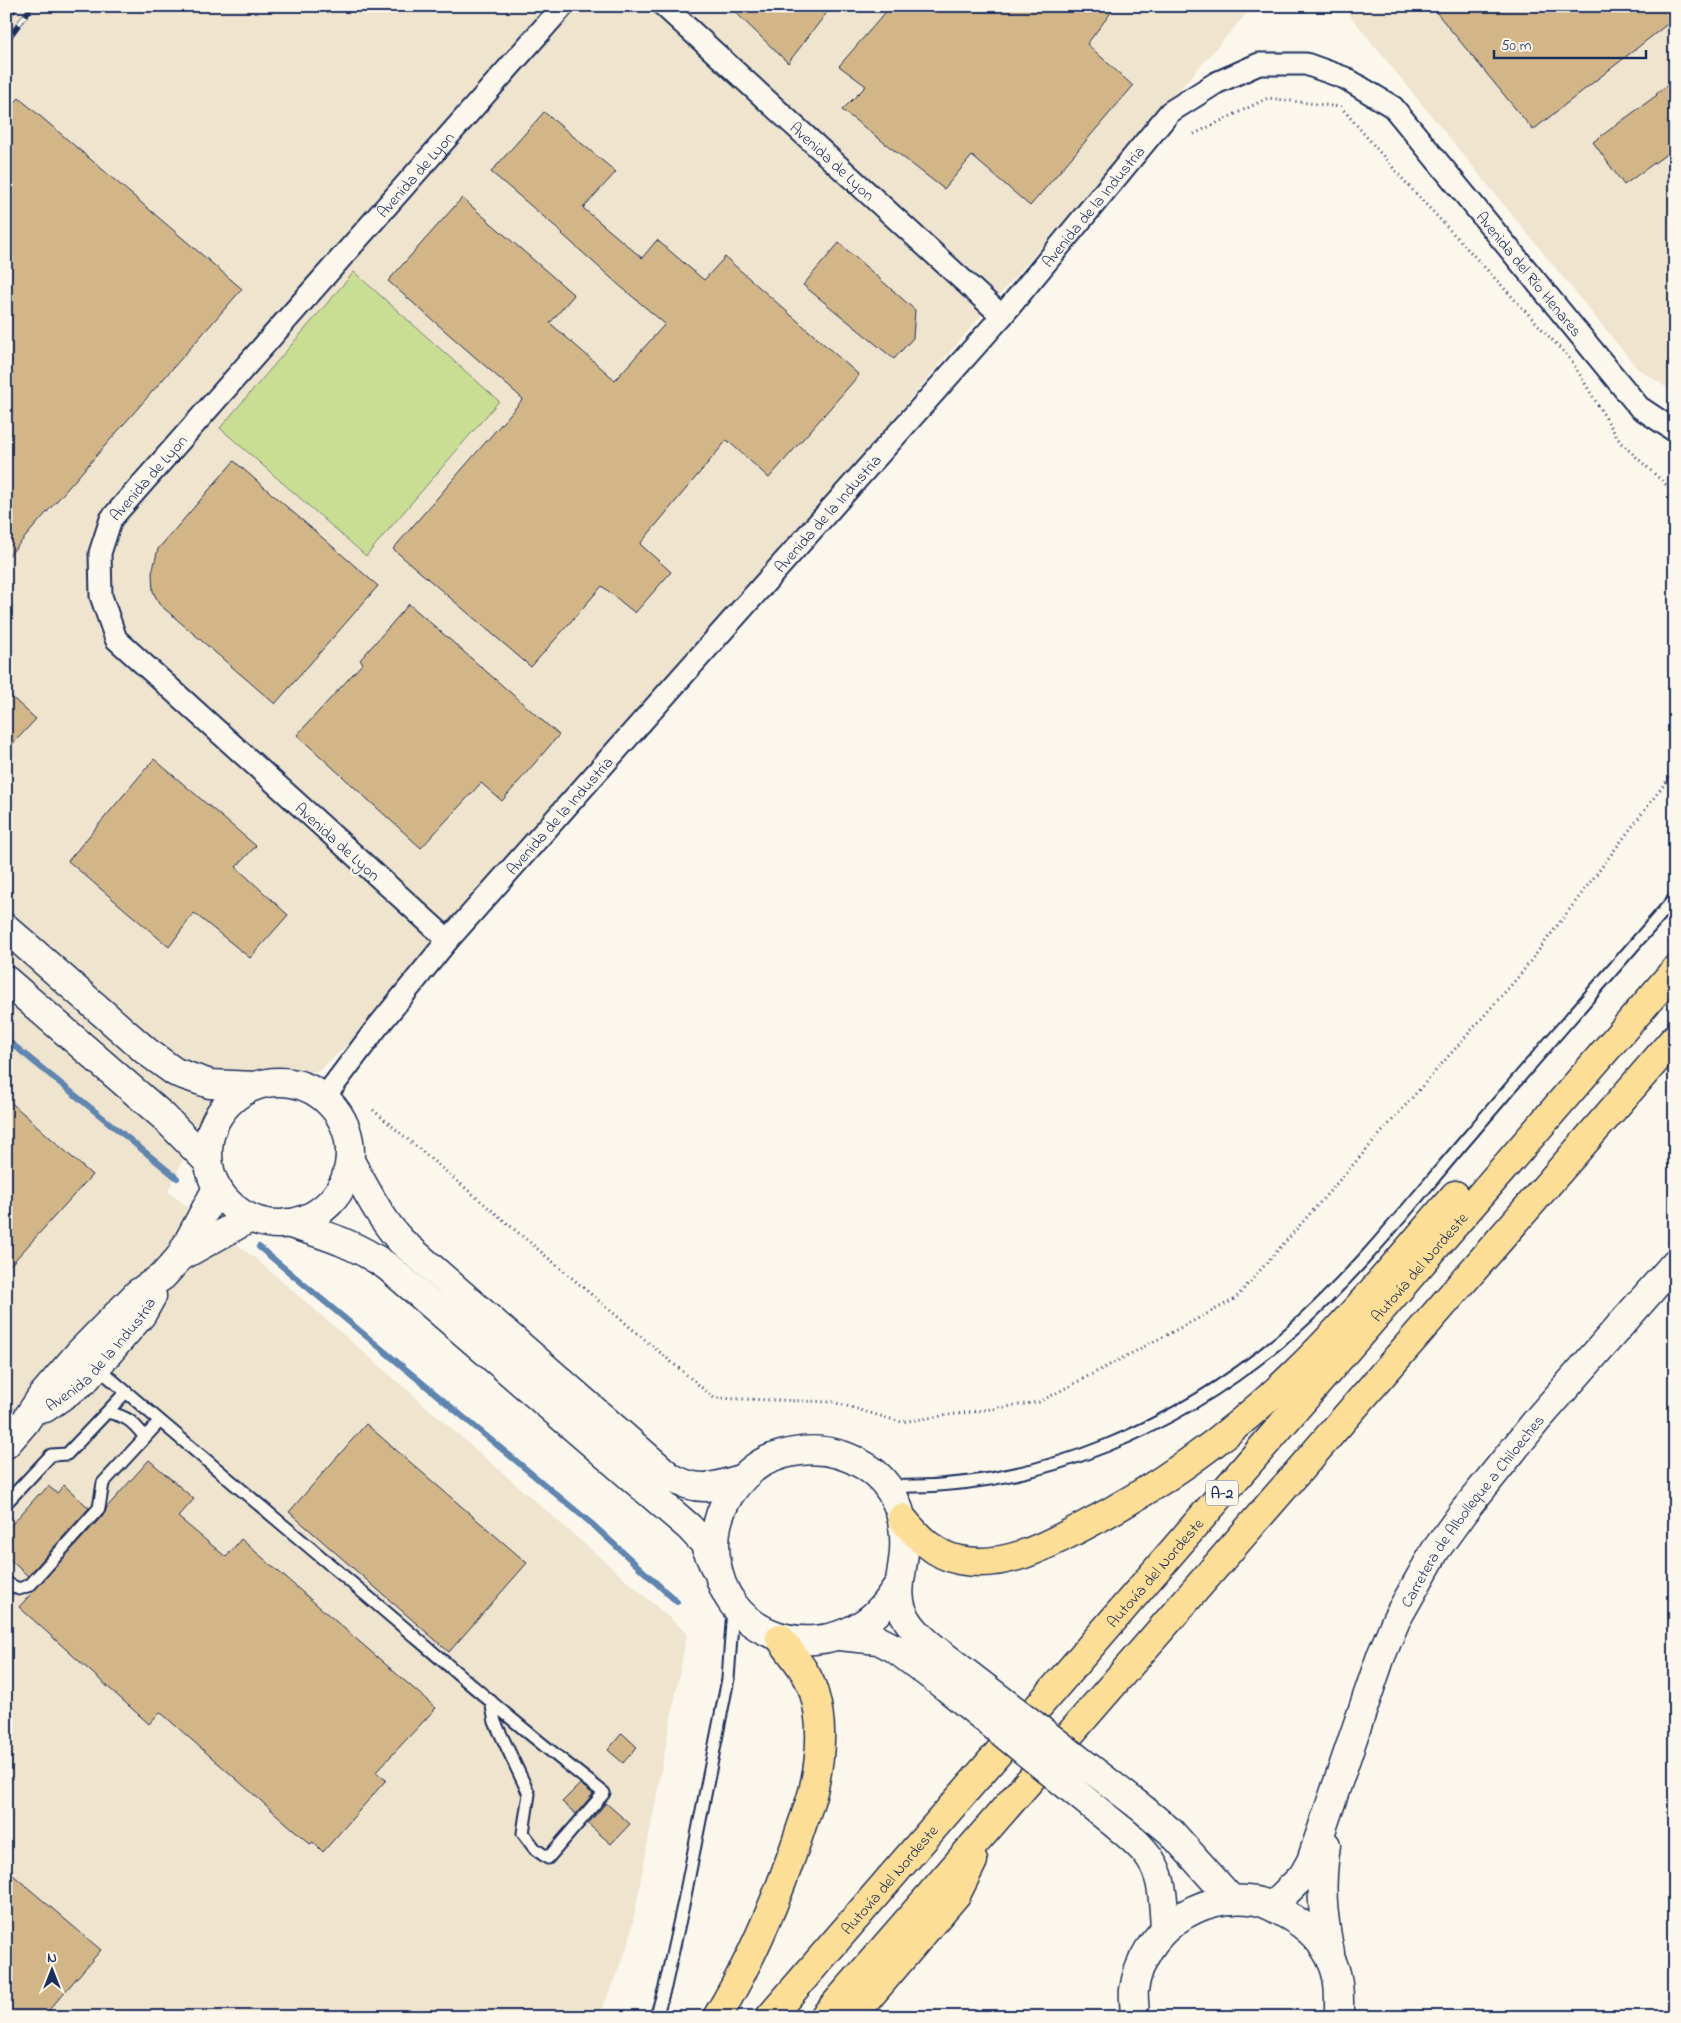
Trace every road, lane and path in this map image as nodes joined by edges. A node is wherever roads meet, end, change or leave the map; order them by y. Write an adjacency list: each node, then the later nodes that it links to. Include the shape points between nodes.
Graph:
1 (563, 6): 11 (street, Avenida de Lyon, via 111,519 100,553 102,596 116,639)
2 (664, 6): 5 (street, Avenida de Lyon)
3 (1394, 107): 5 (street, Avenida de la Industria, via 1345,78 1306,64 1259,64 1216,83 1170,112); 6 (street, Avenida del Río Henares, via 1639,407)
4 (1194, 134): 7 (path, via 1268,98 1341,107 1407,184 1571,360 1620,442)
5 (1002, 316): 11 (street, Avenida de la Industria)
6 (1675, 431)
7 (1675, 492)
8 (1675, 770): 18 (path, via 1520,975 1235,1299 1039,1402 901,1422 833,1402 714,1398)
9 (1675, 898): 35 (lane, via 1356,1268 1296,1328 1236,1375 1168,1417 1066,1460 987,1480 948,1485)
10 (6, 928): 16 (main road, via 146,1051 175,1072 210,1084)
11 (448, 940): 17 (street, Avenida de la Industria)
12 (1675, 954): 37 (highway, via 1609,1018 1322,1345 1293,1375 1212,1445 1169,1476 1098,1518 1024,1555 1001,1561 958,1560 940,1553 920,1539)
13 (1675, 970): 54 (highway, Autovía del Nordeste / A-2)
14 (6, 980): 20 (main road, via 164,1117)
15 (1675, 1038): 47 (highway, A-2)
16 (255, 1086): 17 (main road, via 287,1083 303,1086); 20 (main road, via 234,1098 218,1116 209,1138)
17 (324, 1098): 19 (main road, via 337,1111 345,1126 350,1143)
18 (373, 1110)
19 (350, 1161): 23 (main road, via 336,1196 306,1218); 34 (main road, via 388,1227 401,1241 670,1477 684,1485 700,1488)
20 (208, 1162): 21 (main road)
21 (217, 1188): 22 (main road, via 228,1202); 25 (main road)
22 (250, 1218): 23 (main road); 25 (main road)
23 (287, 1223): 38 (main road, via 349,1243 388,1267 689,1527 704,1543)
24 (1675, 1264): 46 (main road, Carretera de Albolleque a Chiloeches, via 1538,1419 1435,1551 1396,1620 1381,1656)
25 (171, 1266): 26 (main road, Avenida de la Industria); 27 (main road, Avenida de la Industria, via 142,1314)
26 (138, 1293): 27 (main road, via 131,1314 91,1357); 31 (main road, Avenida de la Industria, via 68,1365)
27 (97, 1367): 28 (lane); 31 (main road, Avenida de la Industria, via 84,1381)
28 (126, 1392): 29 (lane); 30 (lane)
29 (107, 1412): 32 (lane, via 124,1416); 36 (lane, via 67,1454 51,1455)
30 (160, 1421): 32 (lane); 45 (lane)
31 (25, 1422): 33 (main road, Avenida de la Industria)
32 (145, 1437): 39 (lane, via 103,1483 99,1508 30,1585 19,1589)
33 (6, 1444)
34 (740, 1479): 35 (main road, via 762,1462 788,1452 815,1449 842,1454 867,1467); 38 (main road, via 722,1507 714,1540)
35 (887, 1486): 37 (main road)
36 (6, 1503)
37 (902, 1518): 40 (main road, via 904,1551)
38 (718, 1573): 41 (main road)
39 (6, 1583)
40 (899, 1584): 42 (main road, via 884,1607 862,1625); 44 (main road, via 903,1613)
41 (733, 1604): 43 (main road, via 749,1621); 52 (lane, via 726,1688 684,1901)
42 (839, 1636): 43 (main road, via 813,1641); 44 (main road, via 878,1640)
43 (780, 1638): 53 (highway, via 814,1692 820,1743 814,1787 783,1882)
44 (954, 1678): 48 (main road, bridge, via 1138,1804 1171,1832); 50 (main road, bridge, via 1150,1857 1163,1893)
45 (491, 1701): 45 (lane, via 495,1722 530,1794 523,1833 535,1849 548,1858 604,1793)
46 (1334, 1796): 49 (main road, Carretera de Albolleque a Chiloeches, via 1302,1877); 51 (main road, Carretera de Albolleque a Chiloeches, via 1321,1891)
47 (994, 1822): 55 (highway, A-2); 56 (highway, via 956,1895)
48 (1232, 1900): 49 (main road, via 1256,1901); 50 (main road, via 1207,1904 1184,1914)
49 (1272, 1906): 51 (main road, via 1301,1922 1320,1941)
50 (1164, 1929): 57 (main road, via 1144,1957 1134,1990)
51 (1333, 1964): 58 (main road, Carretera de Albolleque a Chiloeches, via 1339,1990)
52 (656, 2017)
53 (716, 2017)
54 (770, 2017)
55 (824, 2017)
56 (852, 2017)
57 (1135, 2017)
58 (1339, 2017)

